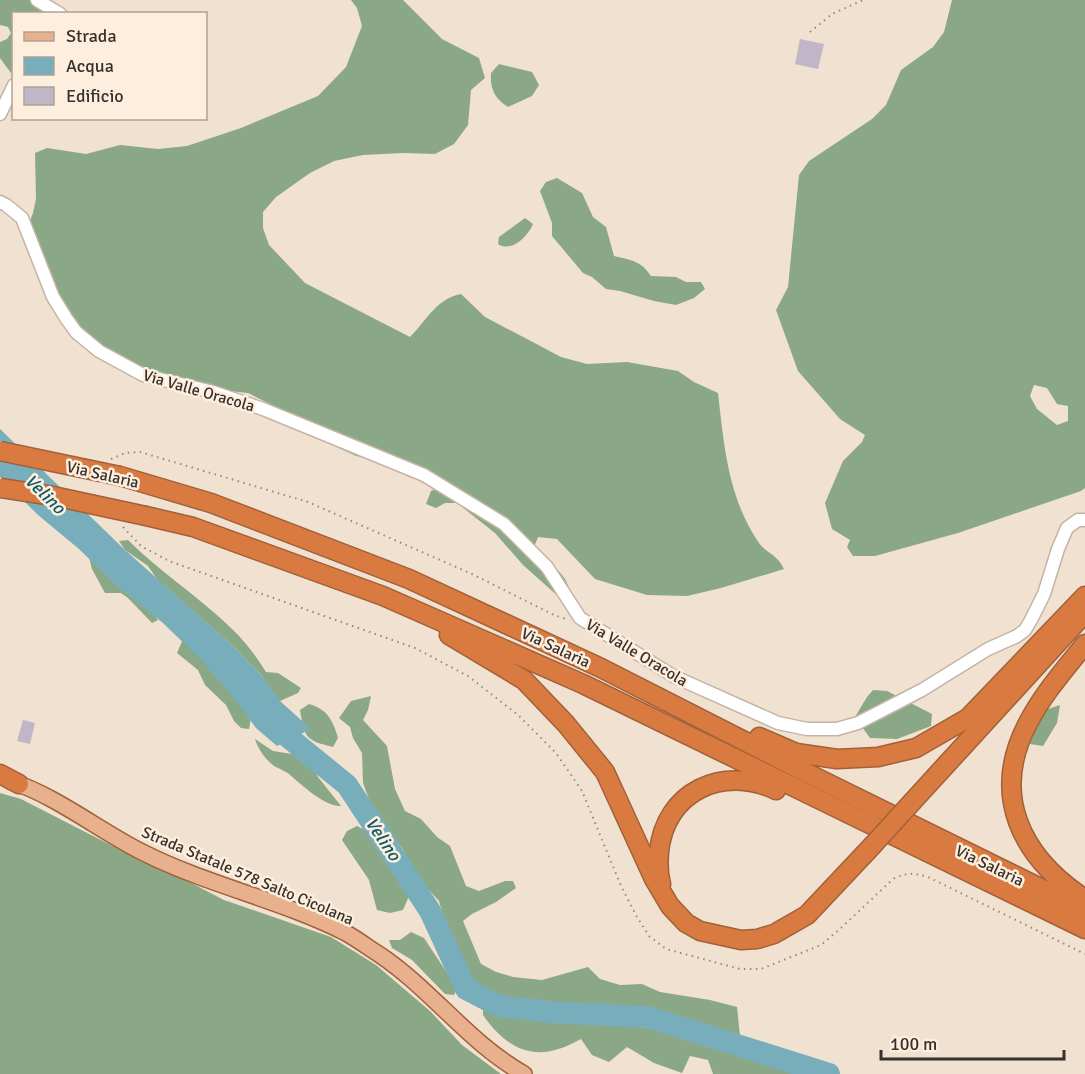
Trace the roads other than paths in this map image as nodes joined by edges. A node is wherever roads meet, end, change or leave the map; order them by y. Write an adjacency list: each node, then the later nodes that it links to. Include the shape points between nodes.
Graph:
1 (37, 0): 2 (street)
2 (57, 12)
3 (12, 89): 4 (street)
4 (0, 114)
5 (0, 202): 8 (street, Via Valle Oracola, via 22,218 49,288 66,318 99,351 143,375 263,409 424,475 504,524 547,567 580,618 675,677 778,723 807,729 837,729 858,723 1025,630 1044,594 1067,528)
6 (0, 451): 13 (highway, Via Salaria, bridge, via 120,476 211,503 409,579)
7 (0, 488): 9 (highway, Via Salaria, bridge, via 193,527)
8 (1085, 520)
9 (383, 596): 16 (highway, via 524,680 559,717 605,772); 17 (highway, Via Salaria, via 583,684)
10 (1085, 596): 13 (highway, via 968,718 916,748 878,757 837,759 796,753)
11 (1085, 614): 16 (highway, bridge, via 807,915 774,934 757,939 731,939 699,931 678,915)
12 (1085, 644): 18 (highway, via 1029,722 1014,758 1011,778 1012,799 1025,838 1054,877)
13 (601, 668): 19 (highway, Via Salaria)
14 (0, 776): 15 (highway)
15 (19, 784): 21 (main road, Strada Statale 578 Salto Cicolana, via 142,852 346,933 391,964 492,1053)
16 (664, 895): 17 (highway, via 658,866 666,821 677,806 710,784 743,779 760,782)
17 (1022, 898): 20 (highway, Via Salaria)
18 (1085, 899)
19 (1085, 910)
20 (1085, 929)
21 (524, 1074)

